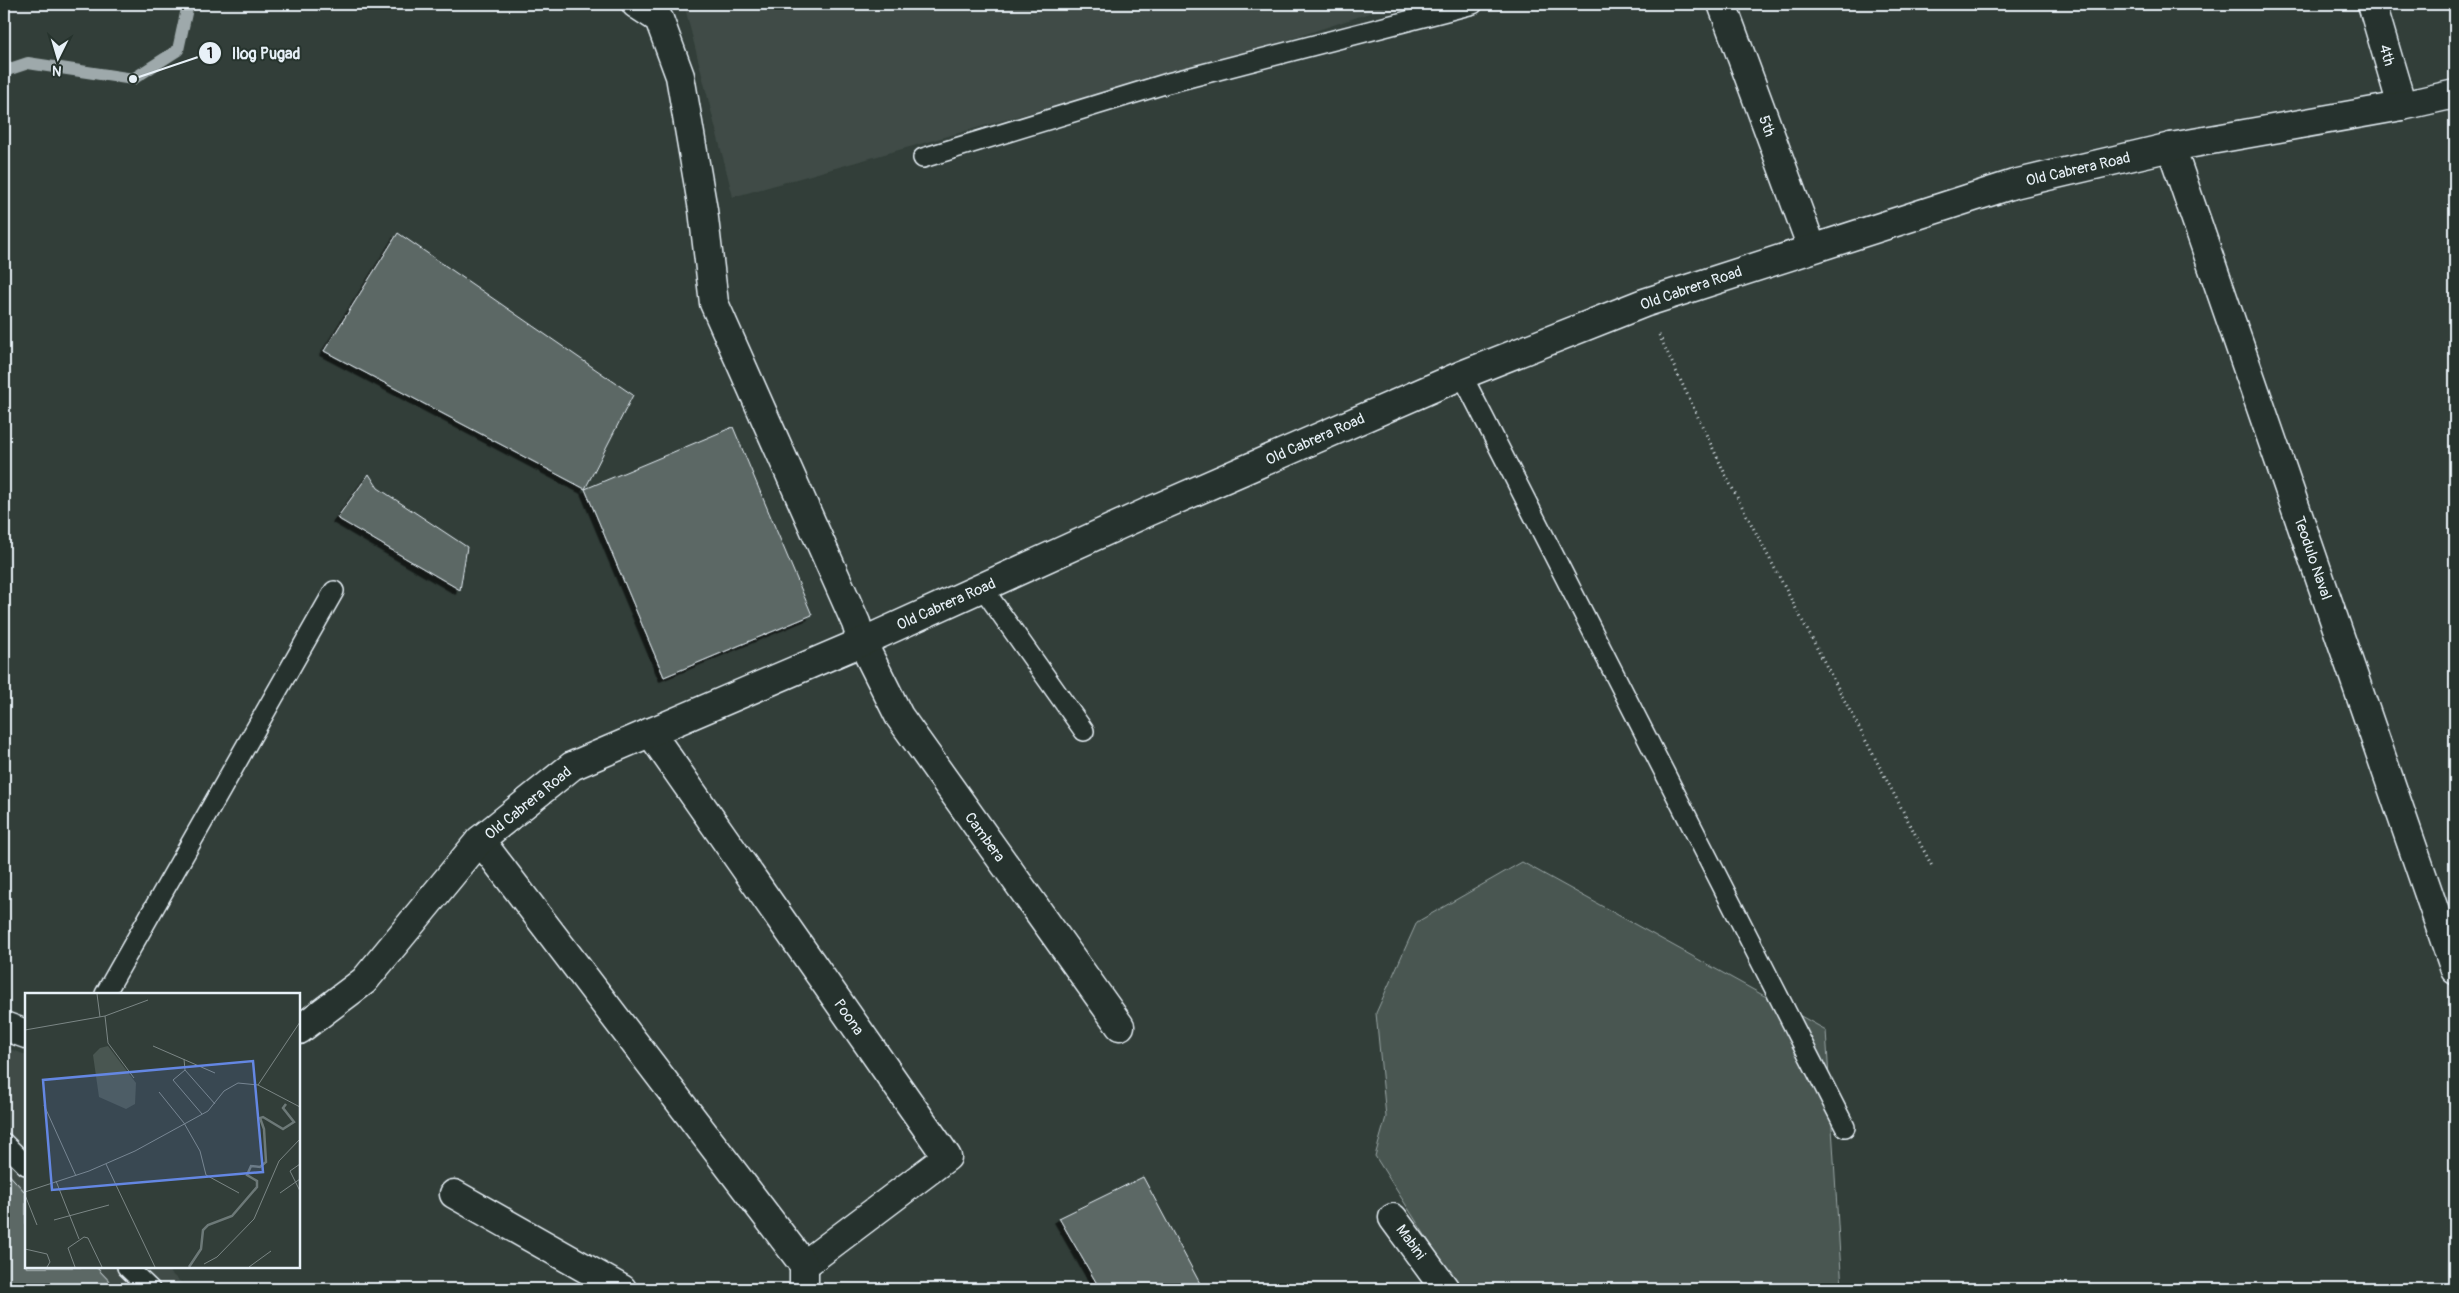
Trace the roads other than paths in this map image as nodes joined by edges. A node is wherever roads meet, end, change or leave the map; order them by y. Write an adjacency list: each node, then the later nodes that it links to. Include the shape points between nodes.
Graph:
1 (636, 4): 13 (street, Cambera, via 659,19 680,76 703,210 714,303)
2 (1473, 4): 8 (lane, via 1168,83)
3 (1722, 4): 9 (street, 5th)
4 (2372, 4): 6 (street, 4th)
5 (2455, 94): 6 (street, Old Cabrera Road)
6 (2402, 106): 7 (street, Old Cabrera Road)
7 (2170, 147): 9 (street, Old Cabrera Road, via 2014,184); 17 (street, Teodulo Naval)
8 (923, 158)
9 (1812, 248): 10 (street, Old Cabrera Road, via 1644,303)
10 (1462, 374): 11 (street, Old Cabrera Road); 23 (lane)
11 (982, 587): 13 (street, Old Cabrera Road); 14 (lane)
12 (334, 591): 18 (lane)
13 (862, 642): 15 (street, Old Cabrera Road); 20 (street, Cambera, via 899,716)
14 (1084, 731)
15 (650, 732): 16 (street, Old Cabrera Road, via 572,766); 29 (street, Poona, via 947,1157)
16 (480, 840): 21 (street, Old Cabrera Road, via 364,981); 29 (street)
17 (2455, 970)
18 (106, 993)
19 (4, 1026): 22 (street)
20 (1120, 1026)
21 (300, 1029)
22 (25, 1034)
23 (1845, 1127)
24 (4, 1143): 25 (lane)
25 (25, 1164)
26 (454, 1194): 31 (street)
27 (1394, 1218): 32 (street, Mabini)
28 (129, 1268): 30 (lane)
29 (804, 1277)
30 (150, 1289)
31 (622, 1289)
32 (1445, 1289)

